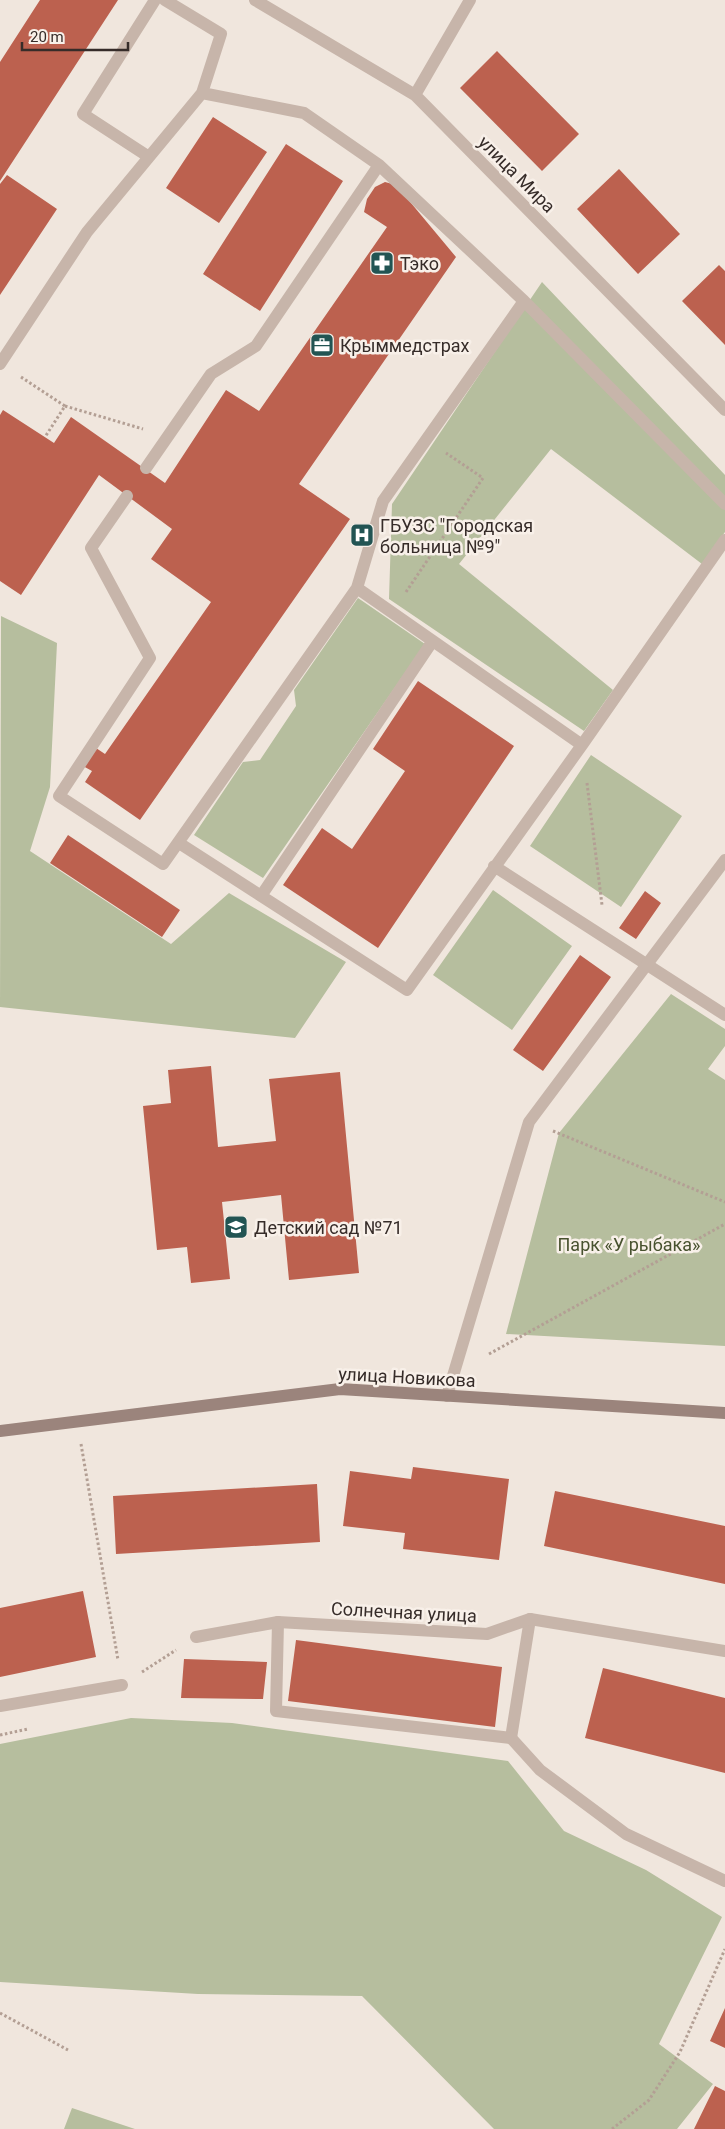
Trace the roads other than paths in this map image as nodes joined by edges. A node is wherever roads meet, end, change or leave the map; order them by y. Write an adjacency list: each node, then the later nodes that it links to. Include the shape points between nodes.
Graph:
1 (155, 0): 7 (street, via 83,114)
2 (165, 0): 5 (street, via 221,34)
3 (256, 0): 6 (street, улица Мира)
4 (470, 0): 6 (street)
5 (202, 93): 7 (street); 8 (street, via 304,113)
6 (415, 95): 11 (street, улица Мира)
7 (149, 157): 10 (street, via 88,232)
8 (379, 165): 9 (street); 12 (street, via 256,346 211,374)
9 (524, 301): 14 (street); 16 (street, via 383,502)
10 (0, 363)
11 (725, 410)
12 (146, 468)
13 (127, 496): 19 (street, via 91,548 150,658 59,796 163,864)
14 (725, 504)
15 (725, 540): 18 (street)
16 (357, 588): 17 (street); 19 (street)
17 (432, 642): 18 (street); 22 (street)
18 (582, 745): 21 (street)
19 (179, 843): 22 (street)
20 (725, 860): 23 (street)
21 (494, 866): 22 (street, via 407,990); 23 (street)
22 (261, 896)
23 (649, 964): 24 (street); 25 (street, via 529,1122)
24 (725, 1015)
25 (447, 1396): 26 (main road, улица Новикова); 27 (main road, улица Новикова, via 340,1389)
26 (725, 1413)
27 (0, 1431)
28 (530, 1619): 29 (street, Солнечная улица, via 487,1634); 31 (street, Солнечная улица); 34 (street)
29 (278, 1622): 30 (street, Солнечная улица); 34 (street, via 276,1711)
30 (196, 1637)
31 (725, 1651)
32 (122, 1685): 33 (street)
33 (0, 1706)
34 (511, 1738): 35 (street, via 540,1770 626,1834)
35 (725, 1881)

